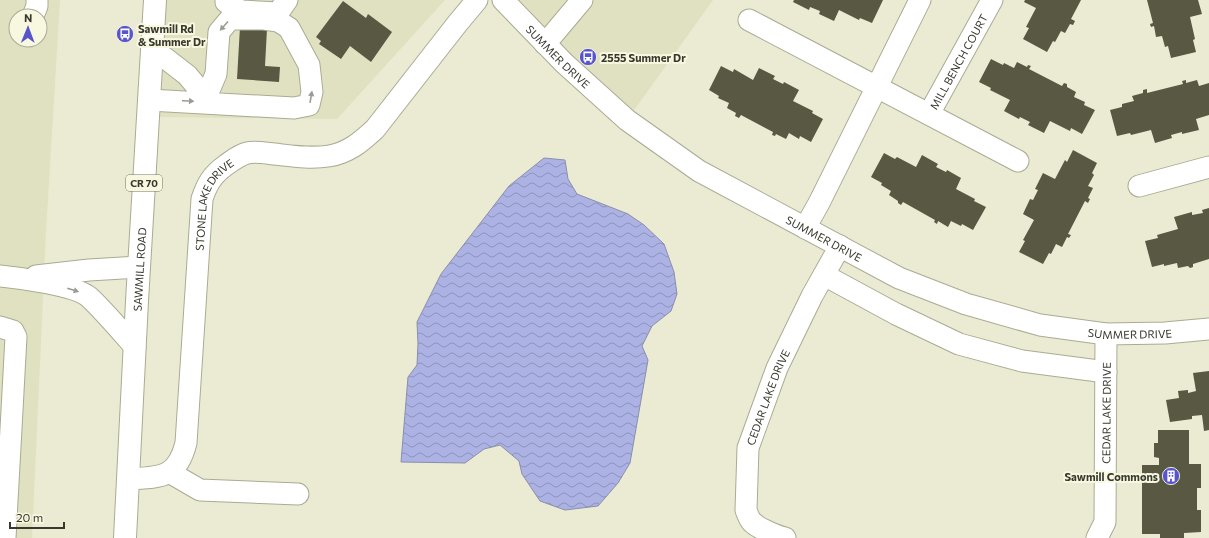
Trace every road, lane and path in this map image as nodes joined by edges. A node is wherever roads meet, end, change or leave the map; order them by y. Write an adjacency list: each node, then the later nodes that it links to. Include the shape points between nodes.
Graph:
1 (155, 0): 11 (main road, SAWMILL ROAD / CR 70)
2 (226, 0): 3 (street, via 241,11 278,12)
3 (287, 0)
4 (478, 0): 29 (street, STONE LAKE DRIVE, via 375,129 362,141 346,151 311,158 247,153 220,169 207,184 202,199 186,443 176,467)
5 (503, 0): 10 (street, SUMMER DRIVE)
6 (582, 0): 10 (street)
7 (920, 0): 12 (street)
8 (992, 0): 14 (street, MILL BENCH COURT)
9 (749, 20): 12 (street, MILL BENCH COURT)
10 (545, 44): 18 (street, SUMMER DRIVE, via 627,120 699,171)
11 (152, 48): 13 (main road, SAWMILL ROAD / CR 70); 13 (street, one-way to 11, via 294,108 309,105 312,92 309,65 290,28 278,21 230,20 219,32 216,74 210,88 198,88 187,75)
12 (878, 87): 14 (street, MILL BENCH COURT); 18 (street)
13 (149, 100): 20 (main road, SAWMILL ROAD / CR 70)
14 (929, 114): 15 (street)
15 (1018, 161)
16 (1209, 167): 17 (street)
17 (1139, 186)
18 (805, 228): 19 (street, SUMMER DRIVE)
19 (840, 246): 21 (street, CEDAR LAKE DRIVE); 26 (street, SUMMER DRIVE, via 899,278 966,304 1040,324)
20 (139, 267): 23 (street); 27 (main road, SAWMILL ROAD / CR 70)
21 (824, 275): 28 (street, via 959,344 1022,361); 34 (street, CEDAR LAKE DRIVE, via 776,368 748,448 746,510 749,518 753,524)
22 (0, 276): 23 (street)
23 (22, 278): 27 (street, one-way to 27, via 88,296)
24 (0, 327): 32 (street, via 13,331 16,337)
25 (1209, 329): 26 (street, SUMMER DRIVE)
26 (1106, 334): 28 (street, CEDAR LAKE DRIVE)
27 (135, 346): 30 (main road, SAWMILL ROAD / CR 70)
28 (1106, 372): 35 (street, CEDAR LAKE DRIVE, via 1105,522)
29 (169, 472): 30 (street, via 155,477); 31 (street, via 200,490)
30 (128, 479): 33 (main road, SAWMILL ROAD / CR 70)
31 (298, 494)
32 (6, 538)
33 (125, 538)
34 (785, 538)
35 (1097, 538)

